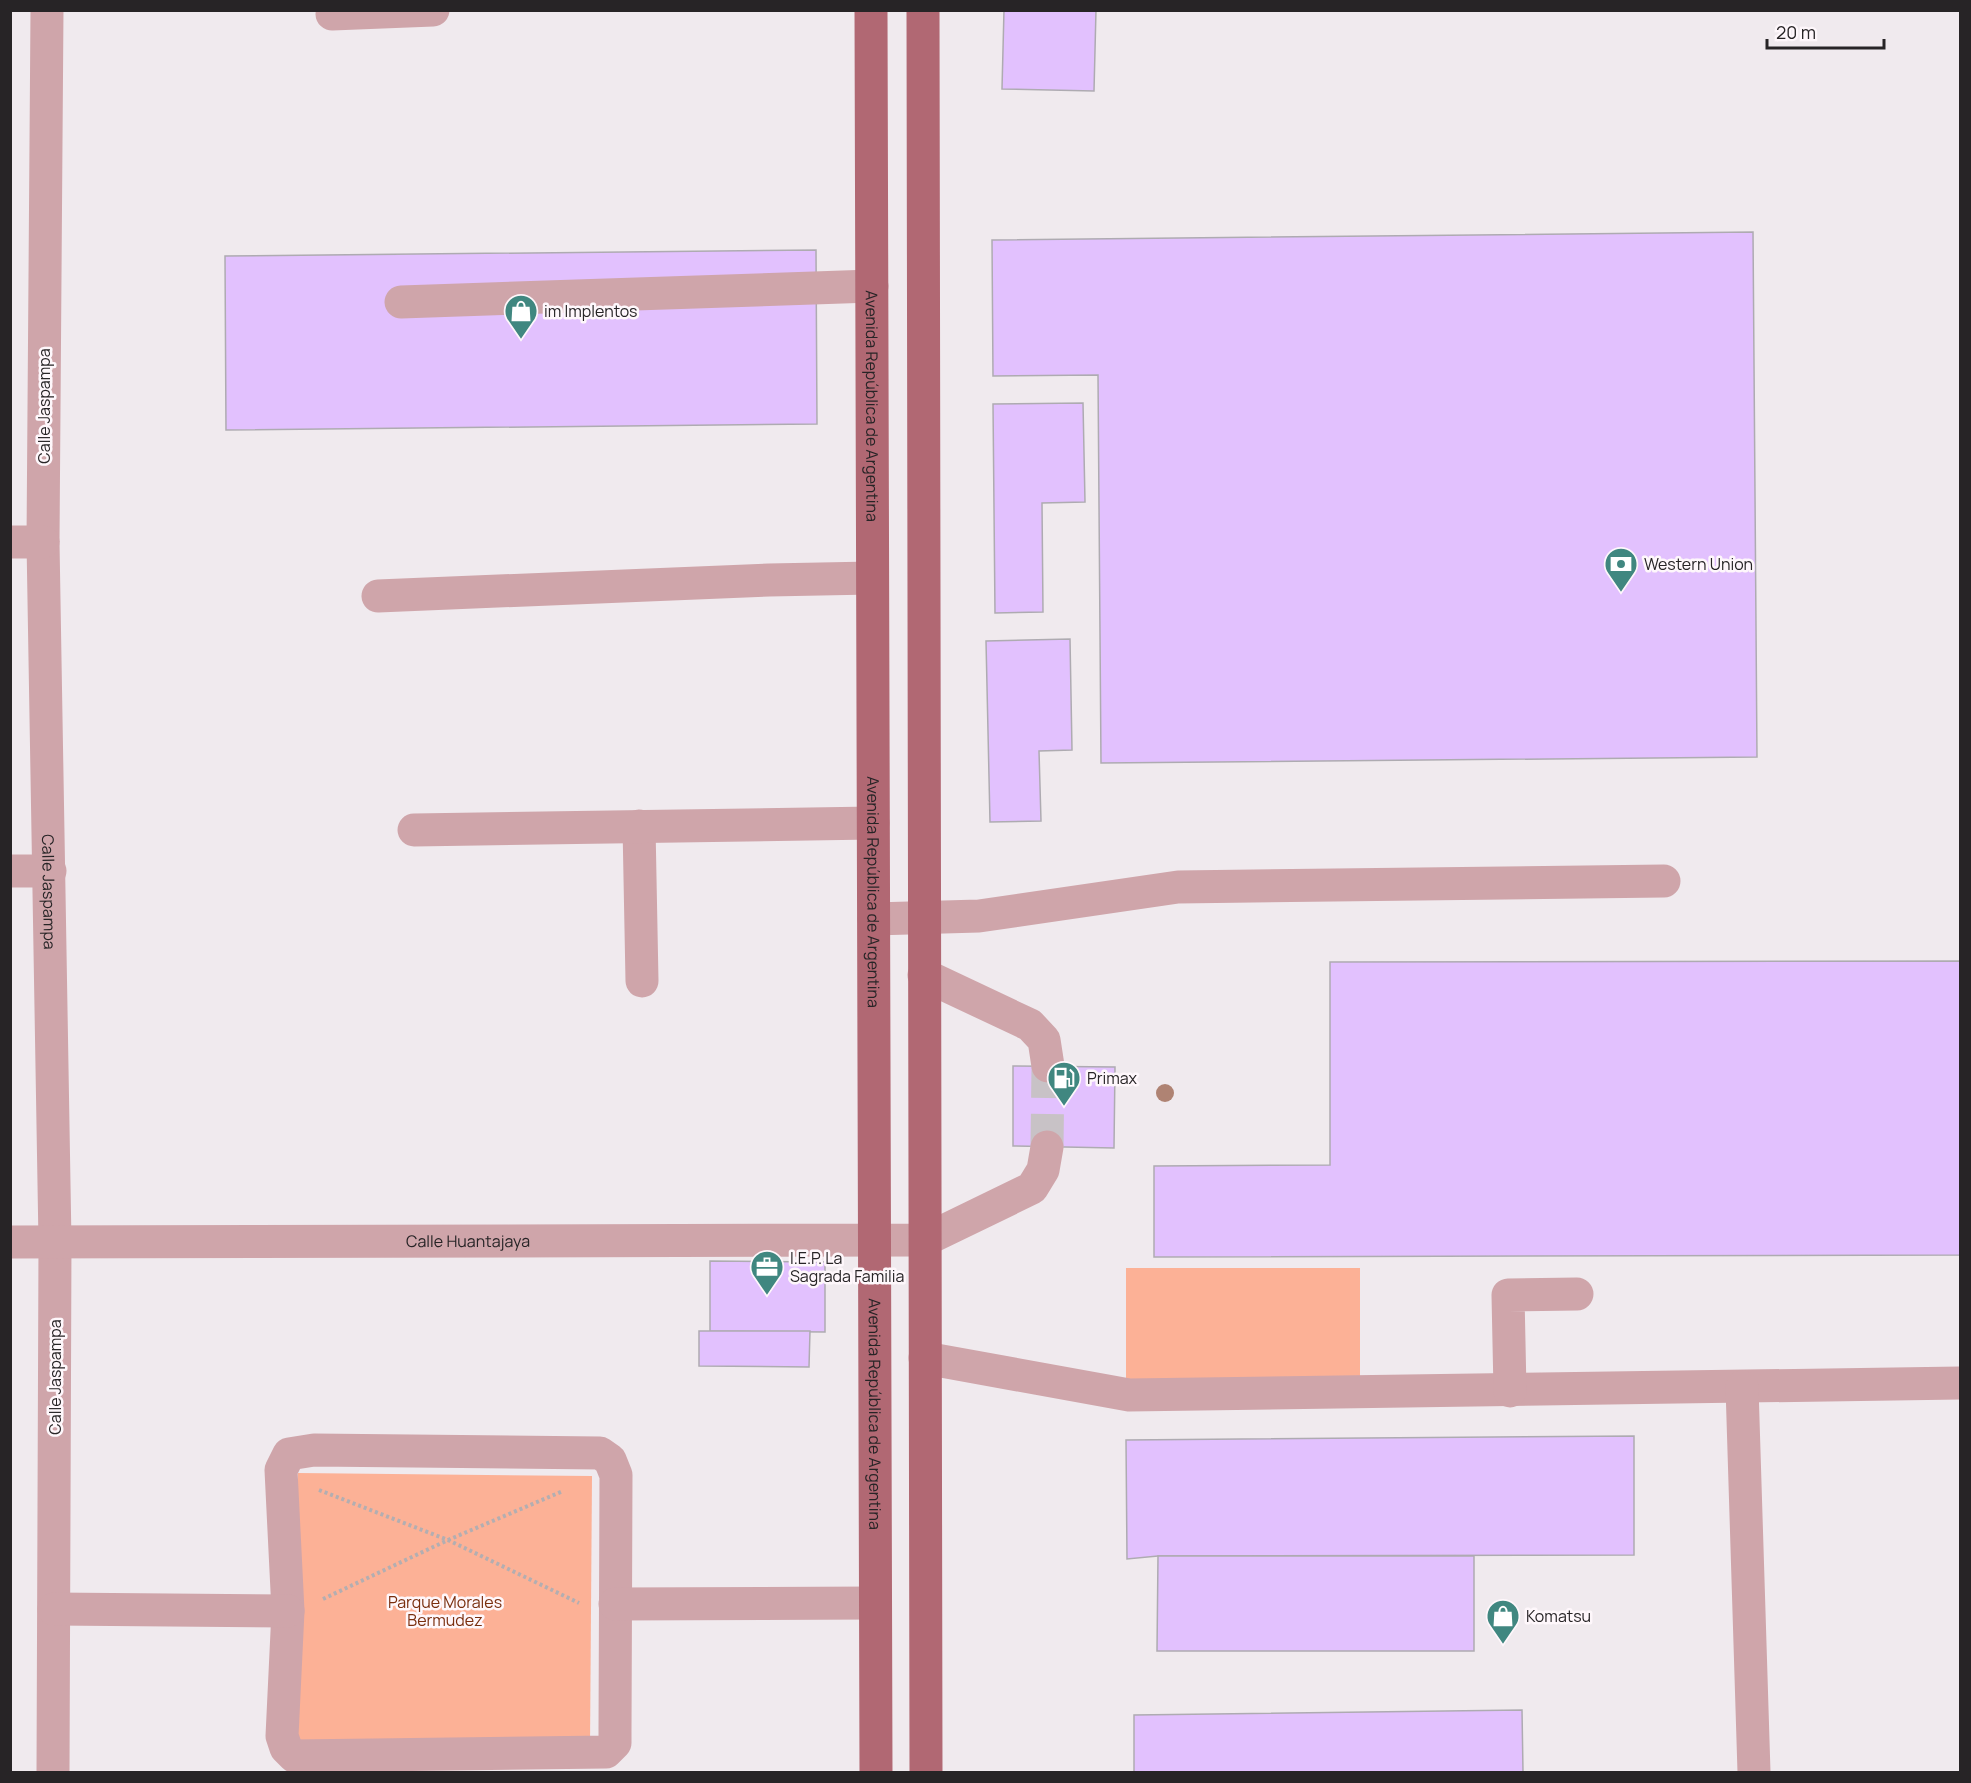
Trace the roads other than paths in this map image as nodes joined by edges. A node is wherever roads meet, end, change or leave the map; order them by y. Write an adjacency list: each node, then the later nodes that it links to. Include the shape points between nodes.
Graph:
1 (47, 10): 9 (street, Calle Jaspampa)
2 (433, 10): 5 (street)
3 (871, 10): 6 (main road, Avenida República de Argentina)
4 (923, 10): 19 (main road)
5 (332, 14)
6 (872, 286): 7 (street); 10 (main road, Avenida República de Argentina)
7 (401, 302)
8 (10, 542): 9 (street)
9 (42, 542): 16 (street, Calle Jaspampa)
10 (872, 578): 11 (street); 12 (main road, Avenida República de Argentina)
11 (378, 596)
12 (873, 823): 13 (street); 18 (main road, Avenida República de Argentina)
13 (639, 826): 14 (street); 21 (street)
14 (414, 830)
15 (10, 871): 16 (street)
16 (50, 871): 27 (street, Calle Jaspampa)
17 (1664, 881): 19 (street, via 1178,887 979,916)
18 (874, 919): 19 (street); 25 (main road, Avenida República de Argentina)
19 (925, 919): 20 (main road)
20 (924, 975): 22 (street, via 1030,1026 1044,1040); 24 (main road)
21 (642, 981)
22 (1048, 1066)
23 (1047, 1147): 24 (street, via 1043,1170 1032,1188)
24 (925, 1240): 25 (street, Calle Huantajaya); 29 (main road)
25 (874, 1241): 27 (street, Calle Huantajaya); 33 (main road, Avenida República de Argentina)
26 (10, 1242): 27 (street, Calle Huantajaya)
27 (55, 1242): 35 (street, Calle Jaspampa)
28 (1577, 1294): 32 (street, via 1508,1295)
29 (925, 1358): 32 (street, via 1129,1395); 39 (main road)
30 (1960, 1383): 31 (street)
31 (1742, 1387): 32 (street); 40 (street)
32 (1510, 1391)
33 (875, 1603): 34 (street); 38 (main road, Avenida República de Argentina)
34 (615, 1604): 36 (street, via 615,1743 606,1752 294,1756 282,1736); 36 (street, via 616,1475 610,1460 600,1453 315,1450 289,1454 281,1470)
35 (54, 1609): 36 (street); 37 (street, Calle Jaspampa)
36 (288, 1611)
37 (53, 1773)
38 (876, 1773)
39 (926, 1773)
40 (1754, 1773)

